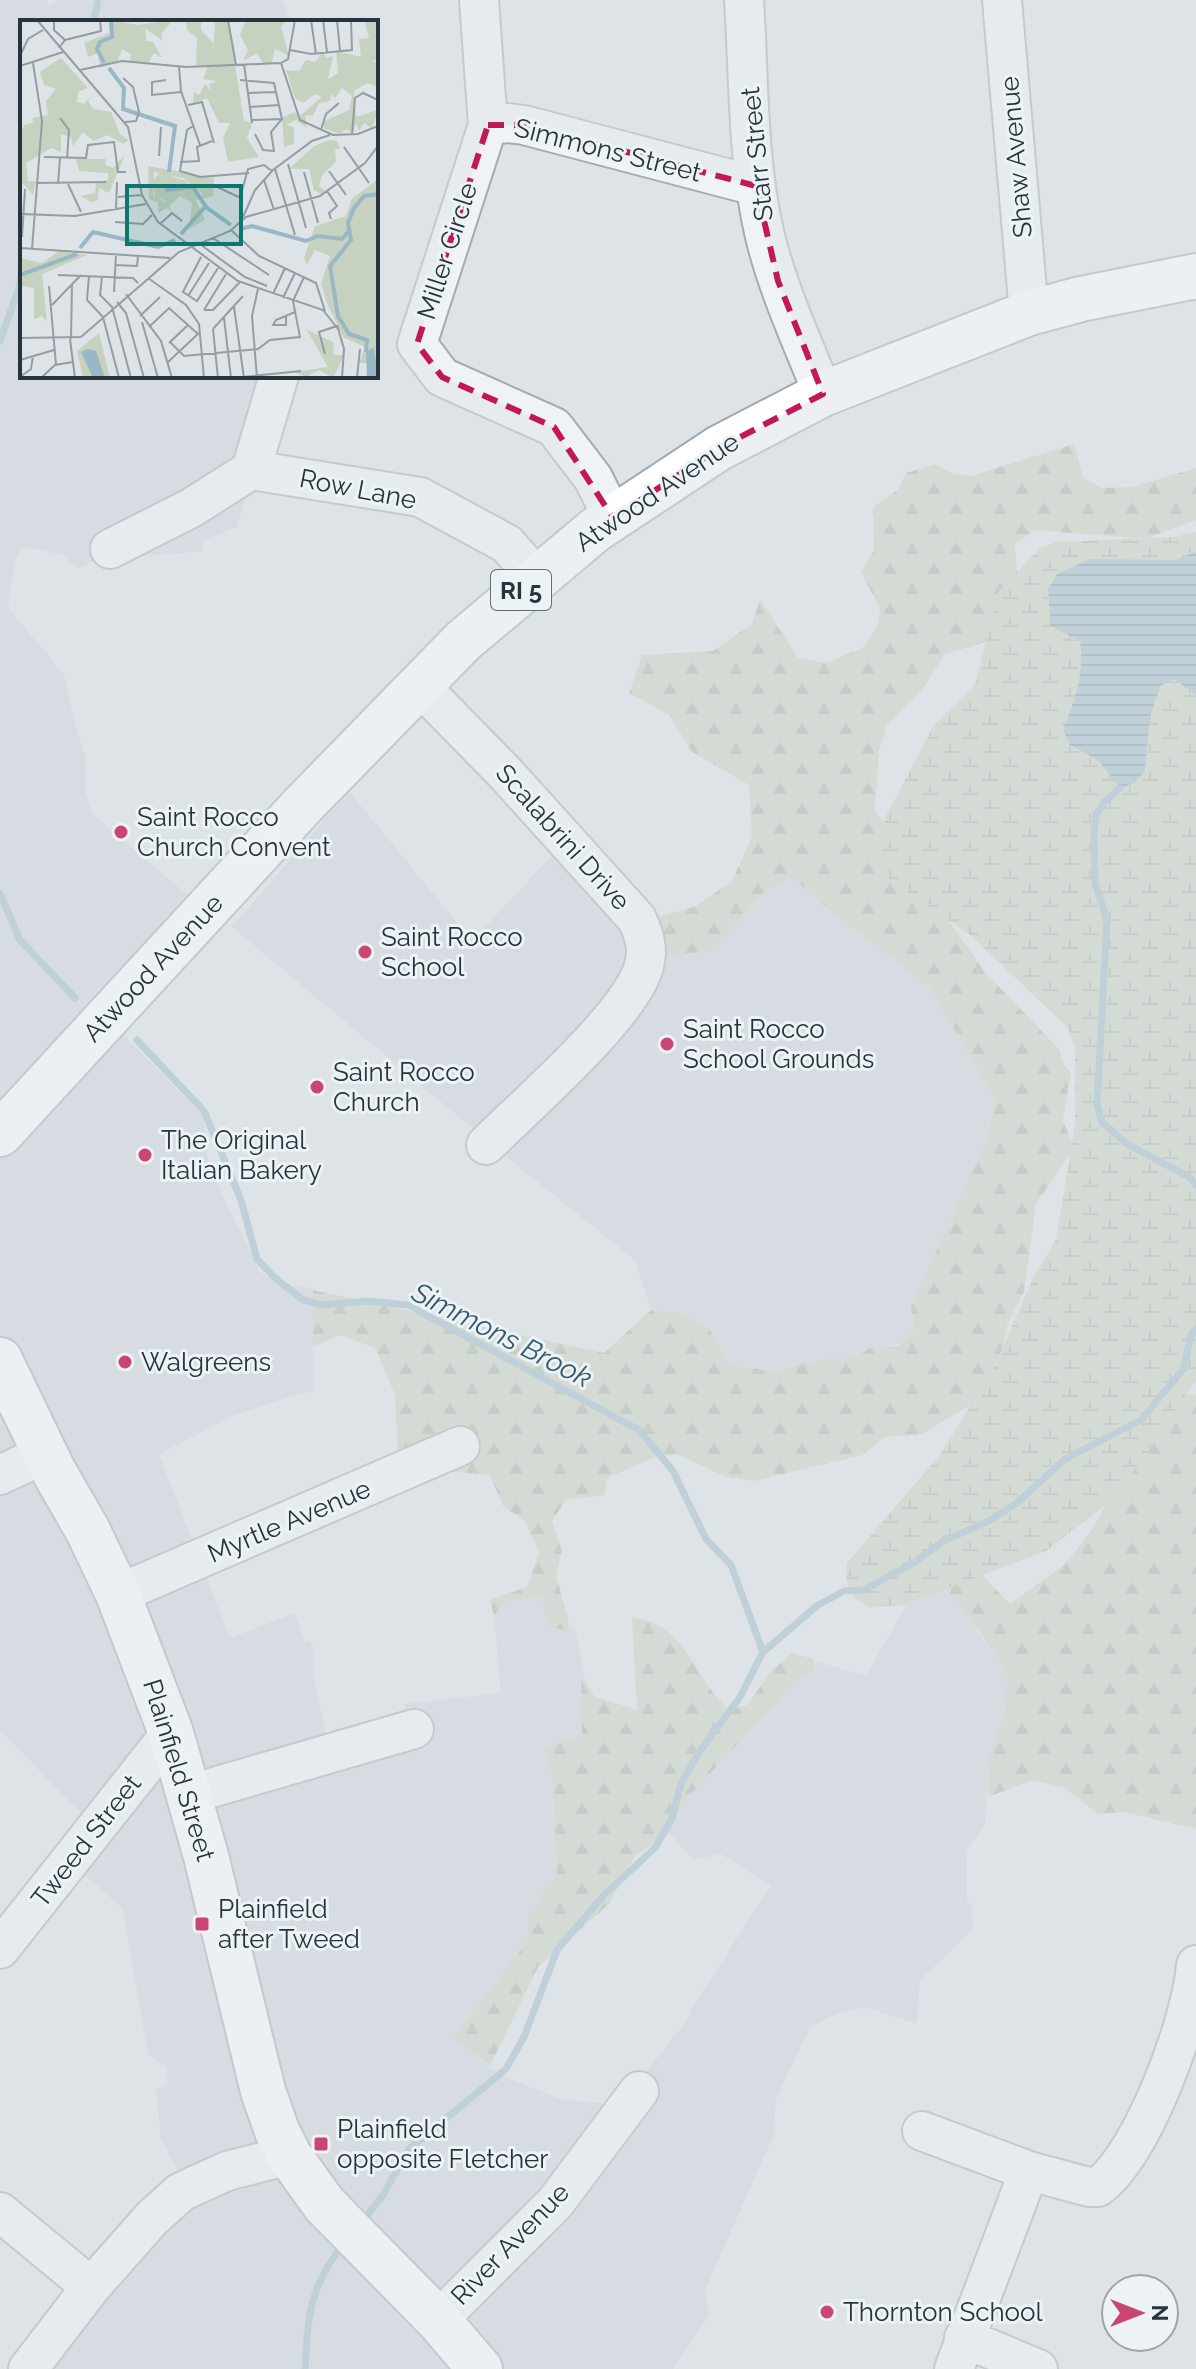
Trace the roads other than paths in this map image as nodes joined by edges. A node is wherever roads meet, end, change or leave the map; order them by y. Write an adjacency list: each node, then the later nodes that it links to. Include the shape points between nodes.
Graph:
1 (479, 0): 4 (street, Simmons Street)
2 (744, 0): 5 (street, Starr Street)
3 (1002, 0): 7 (street, Shaw Avenue)
4 (488, 125): 5 (street, Simmons Street, via 524,125); 11 (street, Miller Circle, via 417,344 442,377 554,427 593,478)
5 (756, 186): 9 (street, Starr Street, via 778,281)
6 (1196, 276): 7 (main road, Atwood Avenue / RI 5)
7 (1029, 313): 9 (main road, Atwood Avenue / RI 5)
8 (278, 378): 10 (street)
9 (823, 394): 11 (main road, Atwood Avenue / RI 5, via 719,448)
10 (251, 470): 12 (street); 13 (street, Row Lane, via 420,497 507,544)
11 (613, 518): 13 (main road, Atwood Avenue / RI 5)
12 (110, 549)
13 (536, 577): 14 (main road, Atwood Avenue / RI 5)
14 (420, 686): 15 (main road, Atwood Avenue / RI 5, via 302,806); 16 (street, Scalabrini Drive, via 637,919 646,942 639,982 607,1025)
15 (0, 1134)
16 (486, 1145)
17 (0, 1360): 19 (main road, Plainfield Street)
18 (460, 1446): 21 (street, Myrtle Avenue)
19 (46, 1453): 20 (street); 21 (main road, Plainfield Street)
20 (0, 1475)
21 (118, 1594): 23 (main road, Plainfield Street)
22 (414, 1729): 24 (street)
23 (171, 1733): 24 (main road, Plainfield Street); 25 (street, Tweed Street)
24 (190, 1794): 29 (main road, Plainfield Street, via 263,2091)
25 (0, 1949)
26 (1196, 1965): 30 (street, via 1174,2056 1143,2126 1112,2174 1098,2187 1089,2187)
27 (639, 2091): 33 (street, River Avenue, via 555,2203)
28 (922, 2131): 30 (street)
29 (289, 2155): 32 (street, via 227,2171 181,2192); 33 (main road, Plainfield Street, via 324,2204)
30 (1029, 2171): 34 (street)
31 (0, 2212): 32 (street)
32 (91, 2287): 36 (street)
33 (438, 2320): 35 (main road, Plainfield Street)
34 (959, 2354): 37 (street)
35 (480, 2363)
36 (28, 2369)
37 (1038, 2369)

